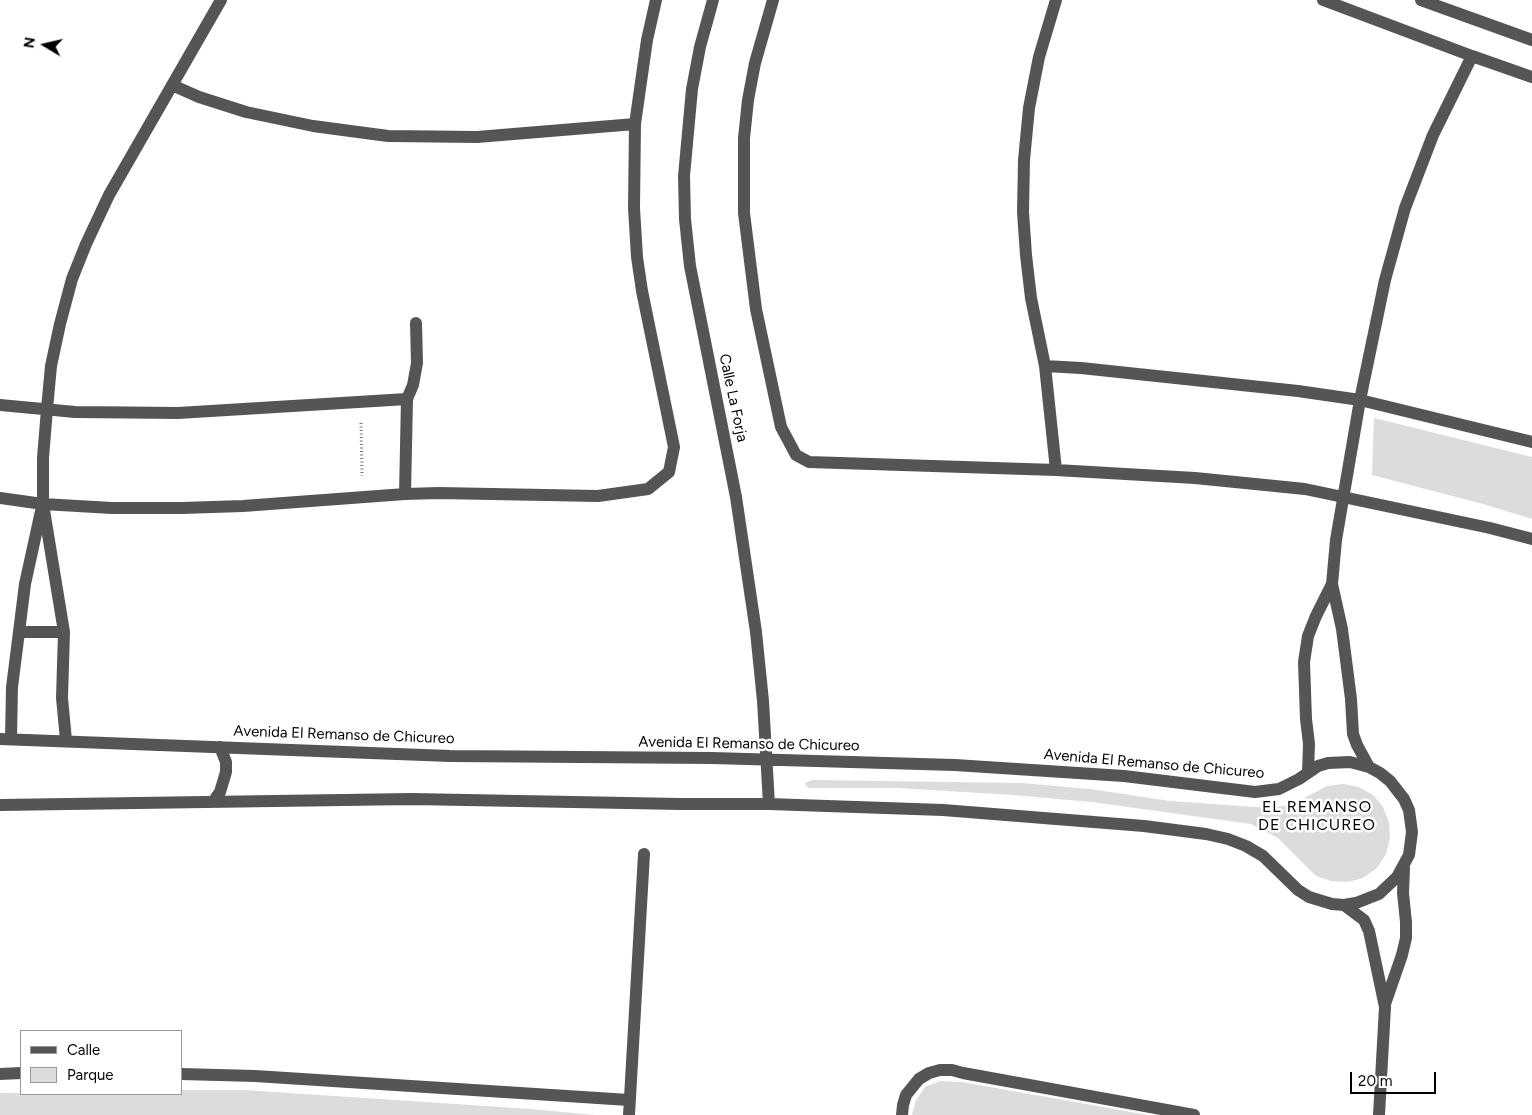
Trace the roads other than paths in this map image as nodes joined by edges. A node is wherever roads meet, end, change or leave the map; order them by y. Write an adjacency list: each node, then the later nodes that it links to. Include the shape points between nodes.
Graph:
1 (221, 0): 11 (street)
2 (656, 0): 12 (street, via 643,59)
3 (713, 0): 32 (street, Calle La Forja, via 692,89 684,176 685,219 690,266 736,497 756,632)
4 (773, 0): 20 (street, via 748,100 744,138 744,213 756,309 779,418 796,455 809,462)
5 (1056, 0): 14 (street, via 1039,57 1024,160 1026,255)
6 (1323, 0): 9 (street)
7 (1421, 0): 8 (street)
8 (1532, 40)
9 (1472, 56): 10 (street); 16 (street, via 1433,135 1405,208 1385,280)
10 (1532, 77)
11 (172, 85): 12 (street, via 246,112 322,128 388,136 477,137); 18 (street, via 109,195 72,280 60,324)
12 (635, 124): 21 (street, via 637,257 674,447 669,472 648,489 598,496)
13 (416, 323): 15 (street, via 417,363)
14 (1045, 366): 16 (street); 20 (street)
15 (407, 399): 18 (street, via 178,413); 21 (street)
16 (1360, 400): 19 (street); 22 (street)
17 (0, 405): 18 (street)
18 (47, 409): 24 (street)
19 (1532, 442)
20 (1056, 470): 22 (street, via 1195,478 1305,489)
21 (405, 494): 24 (street, via 182,508)
22 (1344, 497): 25 (street); 26 (street)
23 (0, 498): 24 (street)
24 (43, 504): 27 (street, via 25,584); 28 (street)
25 (1532, 538)
26 (1332, 584): 33 (street, via 1342,629 1353,734); 34 (street, via 1308,636 1304,662)
27 (19, 632): 28 (street); 29 (street)
28 (64, 632): 30 (street, via 62,698)
29 (5, 739): 30 (street, Avenida El Remanso de Chicureo)
30 (66, 740): 31 (street, Avenida El Remanso de Chicureo)
31 (220, 747): 32 (street, Avenida El Remanso de Chicureo, via 450,756); 35 (street, via 226,772)
32 (767, 760): 34 (street, Avenida El Remanso de Chicureo, via 1044,770 1255,792 1279,788); 36 (street, Calle La Forja)
33 (1369, 767): 34 (street, Avenida El Remanso de Chicureo, via 1339,762); 39 (street, Avenida El Remanso de Chicureo, via 1390,781 1408,810 1412,843)
34 (1308, 772)
35 (213, 802): 36 (street, Avenida El Remanso de Chicureo, via 366,799); 37 (street, Avenida El Remanso de Chicureo)
36 (769, 804): 40 (street, Avenida El Remanso de Chicureo, via 943,810 1206,834 1228,839 1263,856 1298,890 1309,896)
37 (0, 805)
38 (644, 854): 45 (street)
39 (1404, 866): 40 (street, Avenida El Remanso de Chicureo, via 1379,894); 41 (street, via 1406,938)
40 (1344, 905): 41 (street, via 1364,920 1370,931)
41 (1385, 1007): 49 (street)
42 (20, 1073): 43 (street)
43 (0, 1074)
44 (182, 1074): 45 (street)
45 (629, 1100): 46 (street)
46 (629, 1115)
47 (902, 1115): 48 (street, via 911,1086 929,1073 952,1070)
48 (1194, 1115)
49 (1378, 1115)

